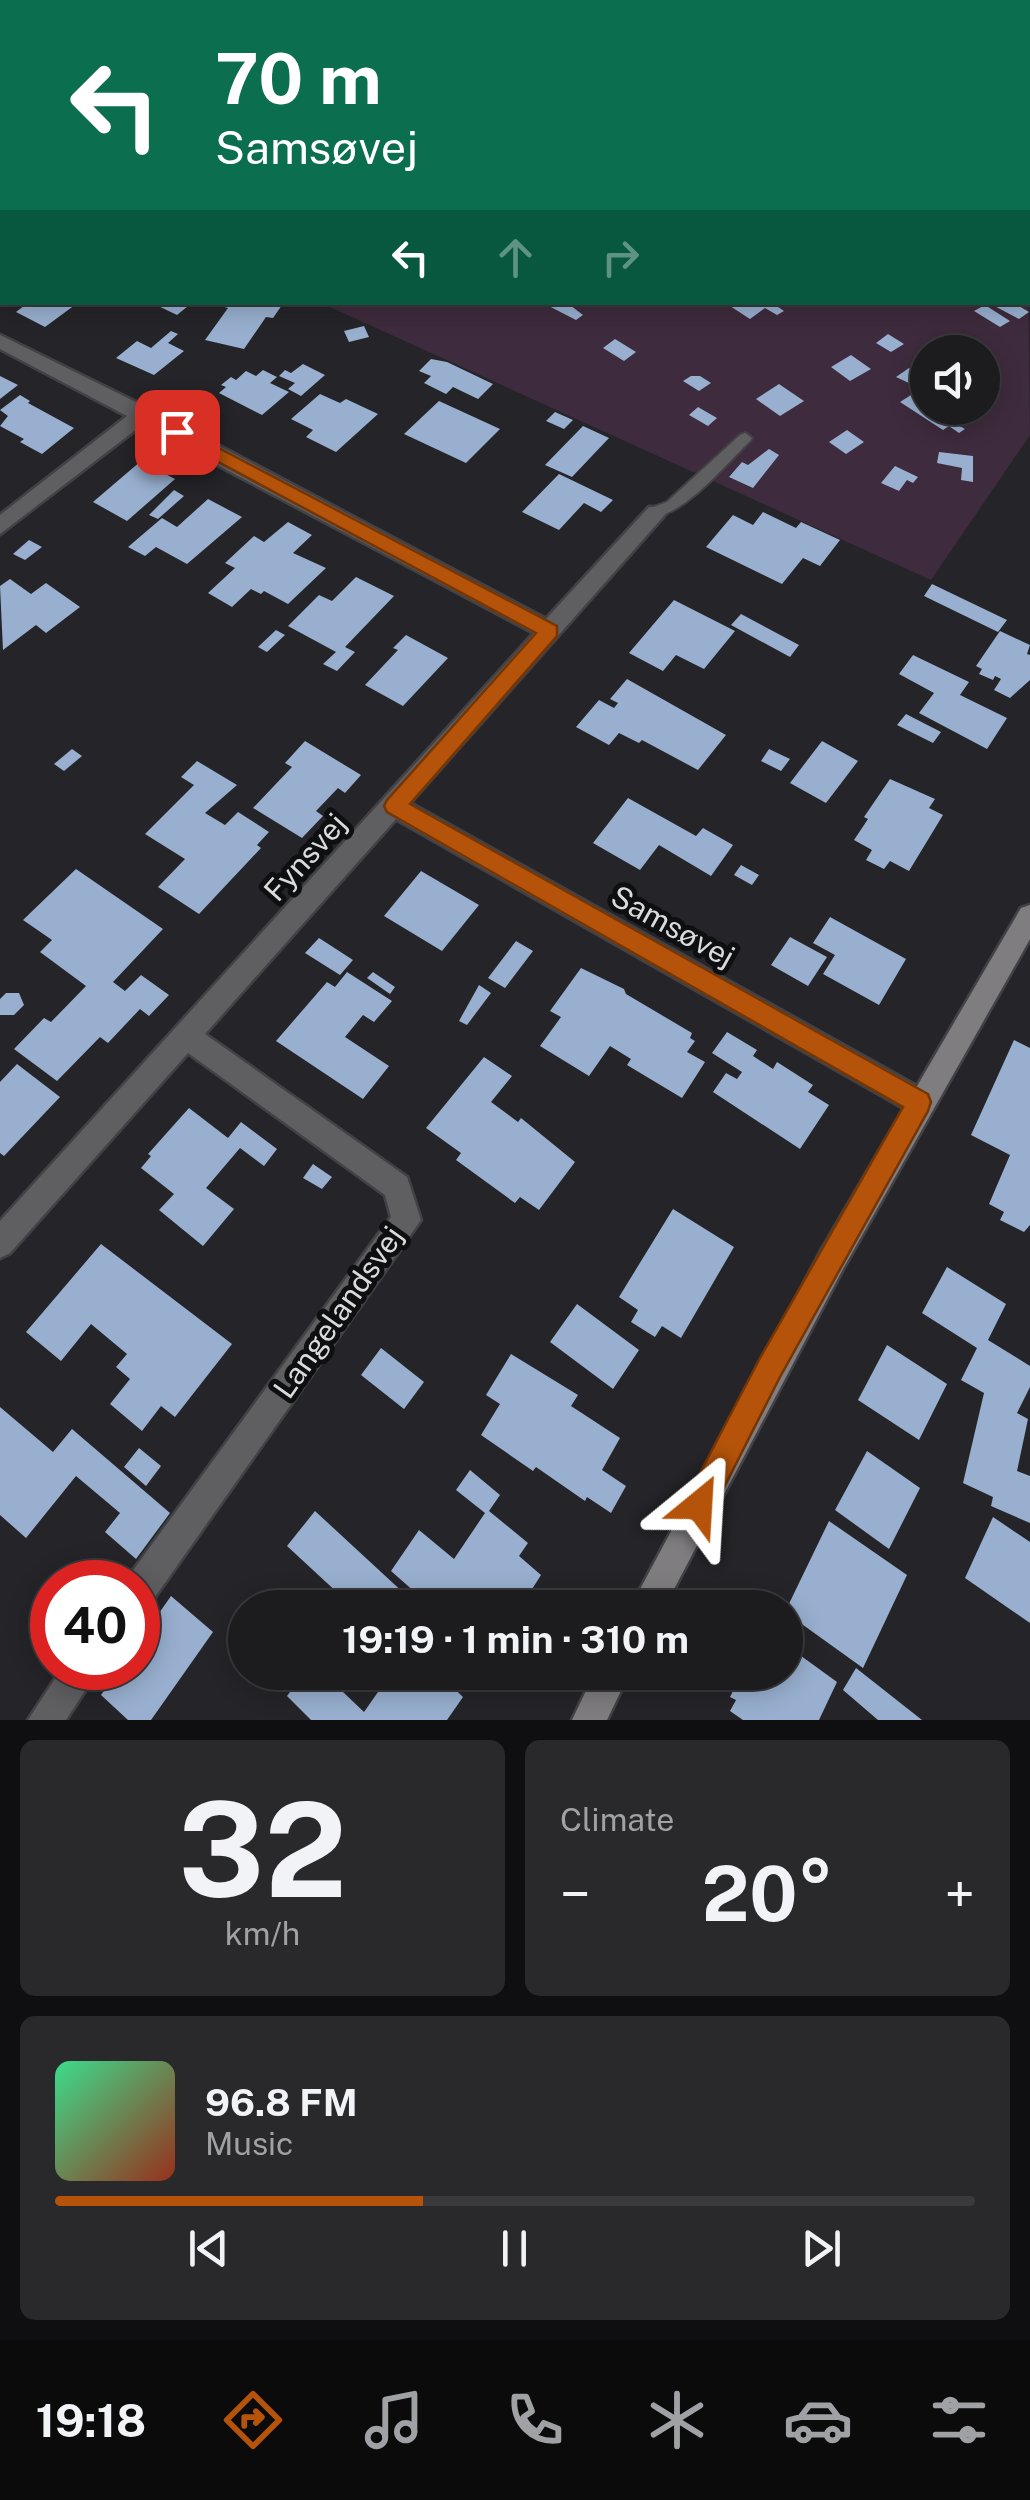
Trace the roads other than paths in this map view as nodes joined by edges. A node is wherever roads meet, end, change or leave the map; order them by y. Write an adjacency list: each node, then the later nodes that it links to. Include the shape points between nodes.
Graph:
1 (0, 341): 2 (street)
2 (143, 414): 5 (street); 6 (street)
3 (745, 438): 4 (lane, via 672,506)
4 (656, 512): 6 (street, Fynsvej)
5 (0, 526)
6 (550, 631): 7 (street, Fynsvej)
7 (395, 806): 9 (street, Fynsvej); 10 (street, Samsøvej)
8 (1030, 916): 10 (street)
9 (187, 1037): 11 (street, Fynsvej); 12 (street, Langelandsvej, via 396,1187 406,1220)
10 (919, 1102): 13 (street)
11 (0, 1243)
12 (160, 1561)
13 (655, 1590)
14 (67, 1690): 16 (street)
15 (604, 1690): 17 (street)
16 (46, 1720)
17 (588, 1720)

